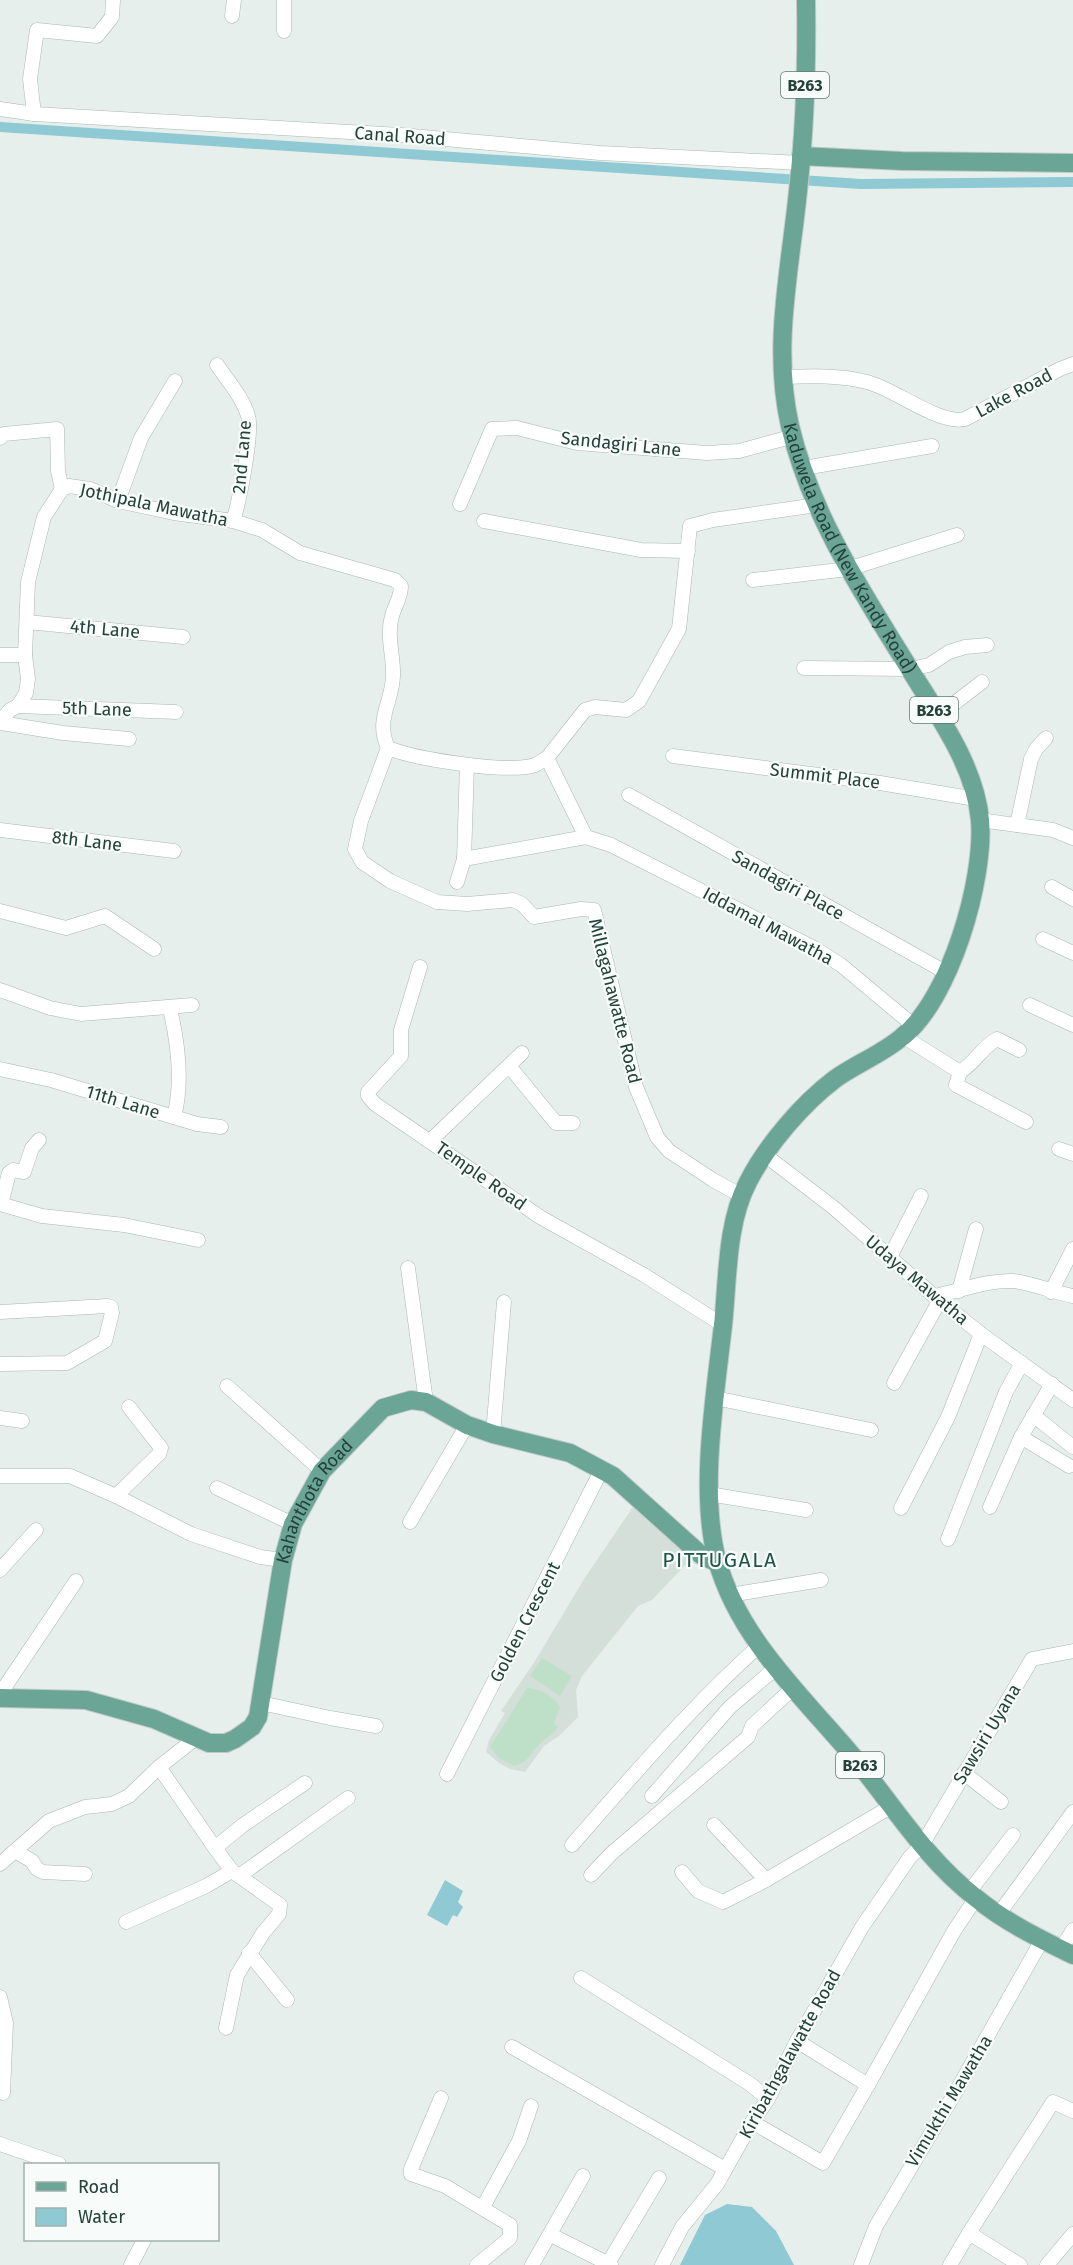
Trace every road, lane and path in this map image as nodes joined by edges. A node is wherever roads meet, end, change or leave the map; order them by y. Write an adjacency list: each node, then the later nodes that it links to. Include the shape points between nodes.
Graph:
1 (113, 0): 8 (street, via 112,16 98,36 37,30 30,79)
2 (234, 0): 5 (street)
3 (284, 0): 6 (street)
4 (806, 0): 9 (main road, Kaduwela Road (New Kandy Road) / B263)
5 (232, 16)
6 (284, 31)
7 (0, 110): 8 (street, Canal Road)
8 (34, 114): 9 (street, Canal Road)
9 (801, 163): 10 (main road); 13 (main road, Kaduwela Road (New Kandy Road) / B263, via 782,318)
10 (1073, 163)
11 (1073, 364): 13 (street, Lake Road, via 956,421 866,382)
12 (217, 365): 23 (street, 2nd Lane, via 235,389 249,418 245,467)
13 (784, 377): 15 (main road, Kaduwela Road (New Kandy Road) / B263)
14 (176, 381): 20 (street, via 141,438)
15 (794, 436): 18 (main road, Kaduwela Road (New Kandy Road) / B263); 21 (street, Sandagiri Lane, via 740,451 707,453 577,443 517,428 492,429)
16 (0, 438): 19 (street, via 4,434 57,429)
17 (932, 446): 18 (street)
18 (804, 468): 22 (main road, Kaduwela Road (New Kandy Road) / B263)
19 (62, 489): 20 (street, Jothipala Mawatha, via 90,489); 29 (street, Jothipala Mawatha, via 42,528 28,582)
20 (118, 501): 23 (street, Jothipala Mawatha)
21 (460, 504)
22 (817, 505): 26 (street, via 713,519 690,526); 27 (main road, Kaduwela Road (New Kandy Road) / B263)
23 (232, 521): 43 (street, Jothipala Mawatha, via 262,530 300,553 395,580 402,586 392,617 393,678 382,725)
24 (484, 521): 26 (street, via 641,550)
25 (957, 535): 27 (street)
26 (688, 551): 45 (street, via 678,629 639,701 626,710 585,710)
27 (848, 569): 28 (street); 35 (main road, Kaduwela Road (New Kandy Road) / B263)
28 (753, 580)
29 (27, 622): 30 (street, 4th Lane); 32 (street, Jothipala Mawatha)
30 (183, 637)
31 (987, 645): 35 (street, via 964,647 929,665)
32 (25, 655): 33 (street); 37 (street, Jothipala Mawatha, via 28,679)
33 (0, 656)
34 (804, 668): 35 (street)
35 (910, 669): 39 (main road, Kaduwela Road (New Kandy Road) / B263)
36 (982, 681): 39 (street)
37 (18, 706): 38 (street, 5th Lane); 40 (street, Jothipala Mawatha)
38 (176, 712)
39 (938, 716): 48 (main road, Kaduwela Road (New Kandy Road) / B263, via 962,761)
40 (0, 723): 42 (street)
41 (1046, 738): 50 (street, via 1031,759)
42 (129, 739)
43 (388, 748): 46 (street); 85 (street, Millagahawatte Road, via 361,821 355,849 362,862 390,882 437,902 513,900 534,917 594,910 636,1086 657,1137 669,1151)
44 (673, 756): 48 (street, Summit Place)
45 (547, 758): 46 (street, via 533,765); 52 (street)
46 (467, 765): 55 (street)
47 (629, 795): 64 (street, Sandagiri Place)
48 (976, 799): 49 (main road, Kaduwela Road (New Kandy Road) / B263)
49 (980, 820): 50 (street); 64 (main road, Kaduwela Road (New Kandy Road) / B263, via 968,914)
50 (1017, 825): 53 (street, via 1053,830)
51 (0, 830): 54 (street, 8th Lane)
52 (586, 837): 55 (street); 70 (street, Iddamal Mawatha, via 611,845 814,948 840,965)
53 (1073, 838)
54 (174, 851)
55 (464, 859): 56 (street)
56 (457, 882)
57 (1052, 887): 58 (street)
58 (1073, 899)
59 (0, 911): 61 (street, via 66,928 105,916)
60 (1043, 939): 62 (street)
61 (154, 949)
62 (1073, 953)
63 (420, 968): 81 (street, Temple Road, via 401,1030 401,1056 368,1096)
64 (947, 973): 70 (main road, Kaduwela Road (New Kandy Road) / B263, via 922,1017)
65 (0, 990): 68 (street, via 50,1008 81,1014)
66 (192, 1005): 68 (street)
67 (1030, 1005): 69 (street)
68 (170, 1009): 76 (street, 11th Lane, via 179,1090)
69 (1073, 1025)
70 (909, 1031): 75 (street, Iddamal Mawatha); 84 (main road, Kaduwela Road (New Kandy Road) / B263, via 834,1080 804,1107)
71 (1019, 1050): 75 (street, via 997,1039)
72 (522, 1053): 73 (street)
73 (509, 1066): 78 (street, via 556,1123); 81 (street)
74 (0, 1069): 76 (street, 11th Lane, via 51,1080)
75 (960, 1072): 77 (street, via 956,1085)
76 (174, 1118): 79 (street)
77 (1026, 1122)
78 (573, 1123)
79 (221, 1127)
80 (39, 1140): 87 (street, via 24,1172 9,1173)
81 (430, 1141): 99 (street, Temple Road, via 540,1217)
82 (1059, 1149): 83 (street)
83 (1073, 1154)
84 (765, 1155): 85 (main road, Kaduwela Road (New Kandy Road) / B263); 91 (street, Udaya Mawatha)
85 (742, 1196): 99 (main road, Kaduwela Road (New Kandy Road) / B263, via 730,1251)
86 (921, 1196): 91 (street)
87 (0, 1204): 89 (street, via 42,1216 124,1225)
88 (976, 1229): 93 (street)
89 (198, 1240)
90 (1073, 1249): 94 (street)
91 (890, 1257): 96 (street, Udaya Mawatha)
92 (408, 1268): 108 (street)
93 (959, 1292): 94 (street, via 982,1284 1014,1281); 96 (street)
94 (1051, 1292): 95 (street)
95 (1073, 1296)
96 (937, 1298): 100 (street, Udaya Mawatha); 103 (street)
97 (504, 1302): 115 (street)
98 (0, 1312): 102 (street, via 108,1306 112,1310 105,1341 72,1361)
99 (723, 1325): 106 (main road, Kaduwela Road (New Kandy Road) / B263)
100 (981, 1334): 101 (street, Udaya Mawatha); 126 (street, via 948,1418)
101 (1022, 1363): 104 (street, Udaya Mawatha); 131 (street, via 1005,1392)
102 (0, 1364)
103 (894, 1383)
104 (1052, 1384): 107 (street, Udaya Mawatha); 110 (street)
105 (227, 1386): 120 (street)
106 (715, 1398): 114 (street); 123 (main road, Kaduwela Road (New Kandy Road) / B263)
107 (1073, 1400)
108 (426, 1402): 113 (main road); 120 (main road, Kahanthota Road, via 411,1400 383,1408)
109 (129, 1407): 124 (street, via 161,1448)
110 (1034, 1415): 116 (street); 117 (street)
111 (0, 1418): 112 (street)
112 (22, 1421)
113 (467, 1425): 115 (main road); 128 (street)
114 (871, 1430)
115 (493, 1434): 119 (main road, via 570,1453)
116 (1021, 1437): 118 (street); 125 (street)
117 (1073, 1447)
118 (1069, 1466)
119 (602, 1469): 133 (main road, via 701,1555); 148 (street, Golden Crescent)
120 (322, 1471): 129 (main road, Kahanthota Road)
121 (0, 1476): 124 (street, via 69,1476)
122 (217, 1488): 129 (street)
123 (709, 1494): 127 (street); 133 (main road, Kaduwela Road (New Kandy Road) / B263)
124 (116, 1496): 132 (street, via 191,1534 260,1557)
125 (990, 1507)
126 (901, 1508)
127 (806, 1510)
128 (410, 1522)
129 (293, 1524): 132 (main road, Kahanthota Road)
130 (36, 1530): 134 (street)
131 (948, 1539)
132 (283, 1560): 143 (main road, Kahanthota Road)
133 (718, 1563): 137 (main road, Kaduwela Road (New Kandy Road) / B263)
134 (0, 1570)
135 (821, 1580): 137 (street)
136 (76, 1581): 142 (street)
137 (730, 1595): 138 (main road, Kaduwela Road (New Kandy Road) / B263)
138 (760, 1645): 140 (main road, Kaduwela Road (New Kandy Road) / B263); 157 (street, via 644,1762)
139 (1073, 1651): 147 (street, Sawsiri Uyana, via 1032,1659)
140 (777, 1667): 141 (main road, Kaduwela Road (New Kandy Road) / B263); 150 (street, via 730,1707)
141 (793, 1688): 153 (main road, Kaduwela Road (New Kandy Road) / B263); 165 (street, via 752,1726 748,1737 612,1852)
142 (0, 1696): 145 (main road, Kahanthota Road, via 86,1700 154,1719)
143 (261, 1703): 144 (street); 145 (main road, Kahanthota Road, via 252,1726 235,1739 209,1743)
144 (376, 1726)
145 (196, 1738): 146 (street)
146 (159, 1767): 159 (street); 160 (street, via 129,1796 49,1821)
147 (964, 1773): 152 (street); 158 (street, Sawsiri Uyana)
148 (447, 1774)
149 (305, 1783): 159 (street)
150 (652, 1796)
151 (348, 1798): 164 (street)
152 (1000, 1802)
153 (892, 1806): 158 (main road, Kaduwela Road (New Kandy Road) / B263); 166 (street)
154 (1073, 1812): 168 (street)
155 (714, 1825): 166 (street)
156 (1013, 1835): 167 (street)
157 (572, 1845)
158 (922, 1845): 167 (main road, Kaduwela Road (New Kandy Road) / B263); 178 (street, Kiribathgalawatte Road, via 862,1927)
159 (215, 1848): 164 (street)
160 (15, 1851): 161 (street); 163 (street, via 43,1872)
161 (0, 1864)
162 (681, 1872): 166 (street, via 698,1892 723,1902)
163 (85, 1874)
164 (235, 1874): 169 (street); 173 (street, via 279,1905 279,1914)
165 (591, 1875)
166 (765, 1880)
167 (972, 1895): 168 (main road, Kaduwela Road (New Kandy Road) / B263); 180 (street)
168 (998, 1914): 171 (main road, Kaduwela Road (New Kandy Road) / B263)
169 (126, 1922)
170 (1073, 1929): 172 (street)
171 (1042, 1940): 172 (main road, Kaduwela Road (New Kandy Road) / B263); 202 (street, Vimukthi Mawatha, via 876,2226)
172 (1067, 1952)
173 (249, 1953): 176 (street); 177 (street, via 237,1975)
174 (581, 1978): 183 (street)
175 (0, 1997): 181 (street, via 6,2023)
176 (287, 2000)
177 (226, 2028)
178 (797, 2041): 180 (street); 183 (street, Kiribathgalawatte Road)
179 (512, 2047): 189 (street)
180 (868, 2085): 186 (street, via 823,2163)
181 (3, 2093)
182 (441, 2098): 192 (street, via 411,2174 445,2186)
183 (768, 2098): 186 (street, Kiribathgalawatte Road)
184 (531, 2106): 192 (street, via 519,2141)
185 (1073, 2111): 193 (street, via 1053,2102)
186 (753, 2122): 189 (street, Kiribathgalawatte Road)
187 (0, 2144): 188 (street)
188 (56, 2163)
189 (725, 2169): 201 (street, Kiribathgalawatte Road, via 682,2227)
190 (583, 2176): 195 (street)
191 (658, 2178): 197 (street)
192 (483, 2207): 199 (street, via 510,2225 510,2238)
193 (969, 2233): 203 (street); 204 (street)
194 (1073, 2234): 205 (street)
195 (551, 2235): 197 (street); 200 (street)
196 (143, 2241): 198 (street)
197 (609, 2264)
198 (131, 2265)
199 (477, 2265)
200 (532, 2265)
201 (662, 2265)
202 (861, 2265)
203 (950, 2265)
204 (1020, 2265)
205 (1047, 2265)

